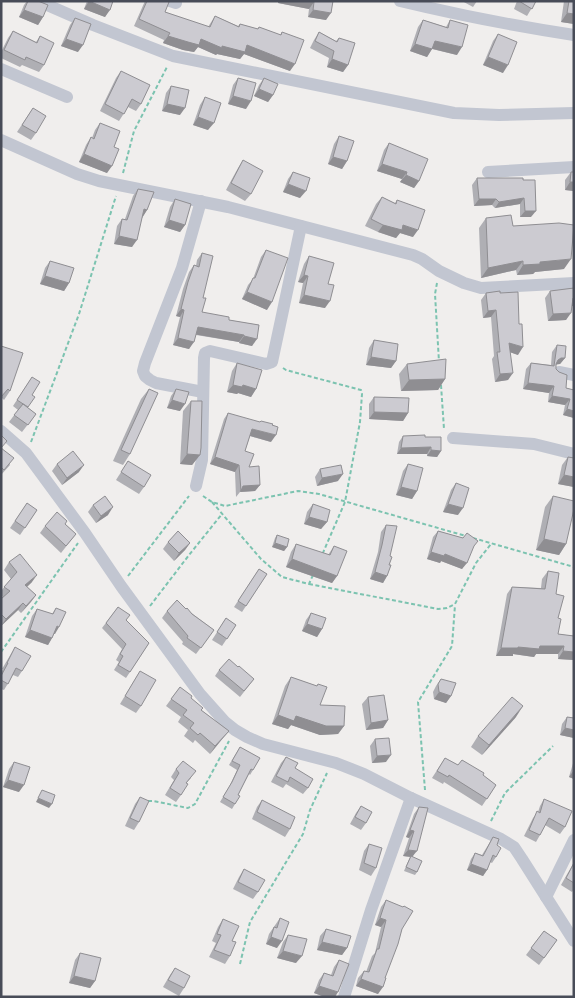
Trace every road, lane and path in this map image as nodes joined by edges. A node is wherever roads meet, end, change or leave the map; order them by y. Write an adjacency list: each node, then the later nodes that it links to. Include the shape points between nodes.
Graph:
1 (38, 1): 4 (street)
2 (400, 1): 3 (street, via 514,26)
3 (574, 34)
4 (173, 56): 7 (street, via 454,113); 11 (path, via 134,131)
5 (1, 69): 6 (street)
6 (67, 97)
7 (574, 113)
8 (1, 140): 11 (street, via 77,174)
9 (574, 167): 10 (street)
10 (488, 172)
11 (119, 184): 12 (street); 24 (path, via 78,314)
12 (201, 201): 13 (street); 21 (street, via 184,263 143,371 156,383)
13 (301, 226): 14 (street, via 413,255); 16 (street)
14 (439, 271): 15 (street, via 481,288); 17 (path, via 435,294)
15 (574, 283)
16 (273, 357): 21 (street, via 272,362 266,364 210,351 205,353); 28 (path, via 286,370 360,390 362,394)
17 (439, 362)
18 (559, 372): 19 (street)
19 (574, 376)
20 (440, 381): 23 (path, via 443,429)
21 (203, 392): 26 (street, via 202,460)
22 (1, 431): 24 (street)
23 (453, 438): 25 (street, via 534,444)
24 (26, 453): 30 (street)
25 (574, 454)
26 (196, 486): 27 (path, via 200,494); 36 (path)
27 (212, 502): 28 (path, via 225,506 298,491); 29 (path)
28 (345, 502): 31 (path); 32 (path)
29 (222, 514): 35 (path, via 260,559 282,577); 38 (path)
30 (85, 533): 36 (street); 39 (path)
31 (491, 544): 33 (path); 37 (path, via 476,563)
32 (321, 557)
33 (574, 567)
34 (313, 575): 35 (path)
35 (309, 584): 37 (path, via 438,609)
36 (120, 586): 38 (street)
37 (455, 604): 45 (path, via 452,646 418,702)
38 (143, 616): 40 (street, via 200,694)
39 (1, 652)
40 (235, 730): 42 (street, via 264,744); 44 (path, via 195,804 188,808)
41 (553, 746): 46 (path, via 505,793)
42 (332, 762): 43 (street); 50 (path, via 303,834 250,922)
43 (411, 798): 45 (street); 51 (street)
44 (143, 802)
45 (426, 805): 46 (street)
46 (486, 832): 48 (street, via 514,847)
47 (574, 840): 48 (street)
48 (546, 897): 49 (street)
49 (574, 941)
50 (240, 964)
51 (344, 997)

